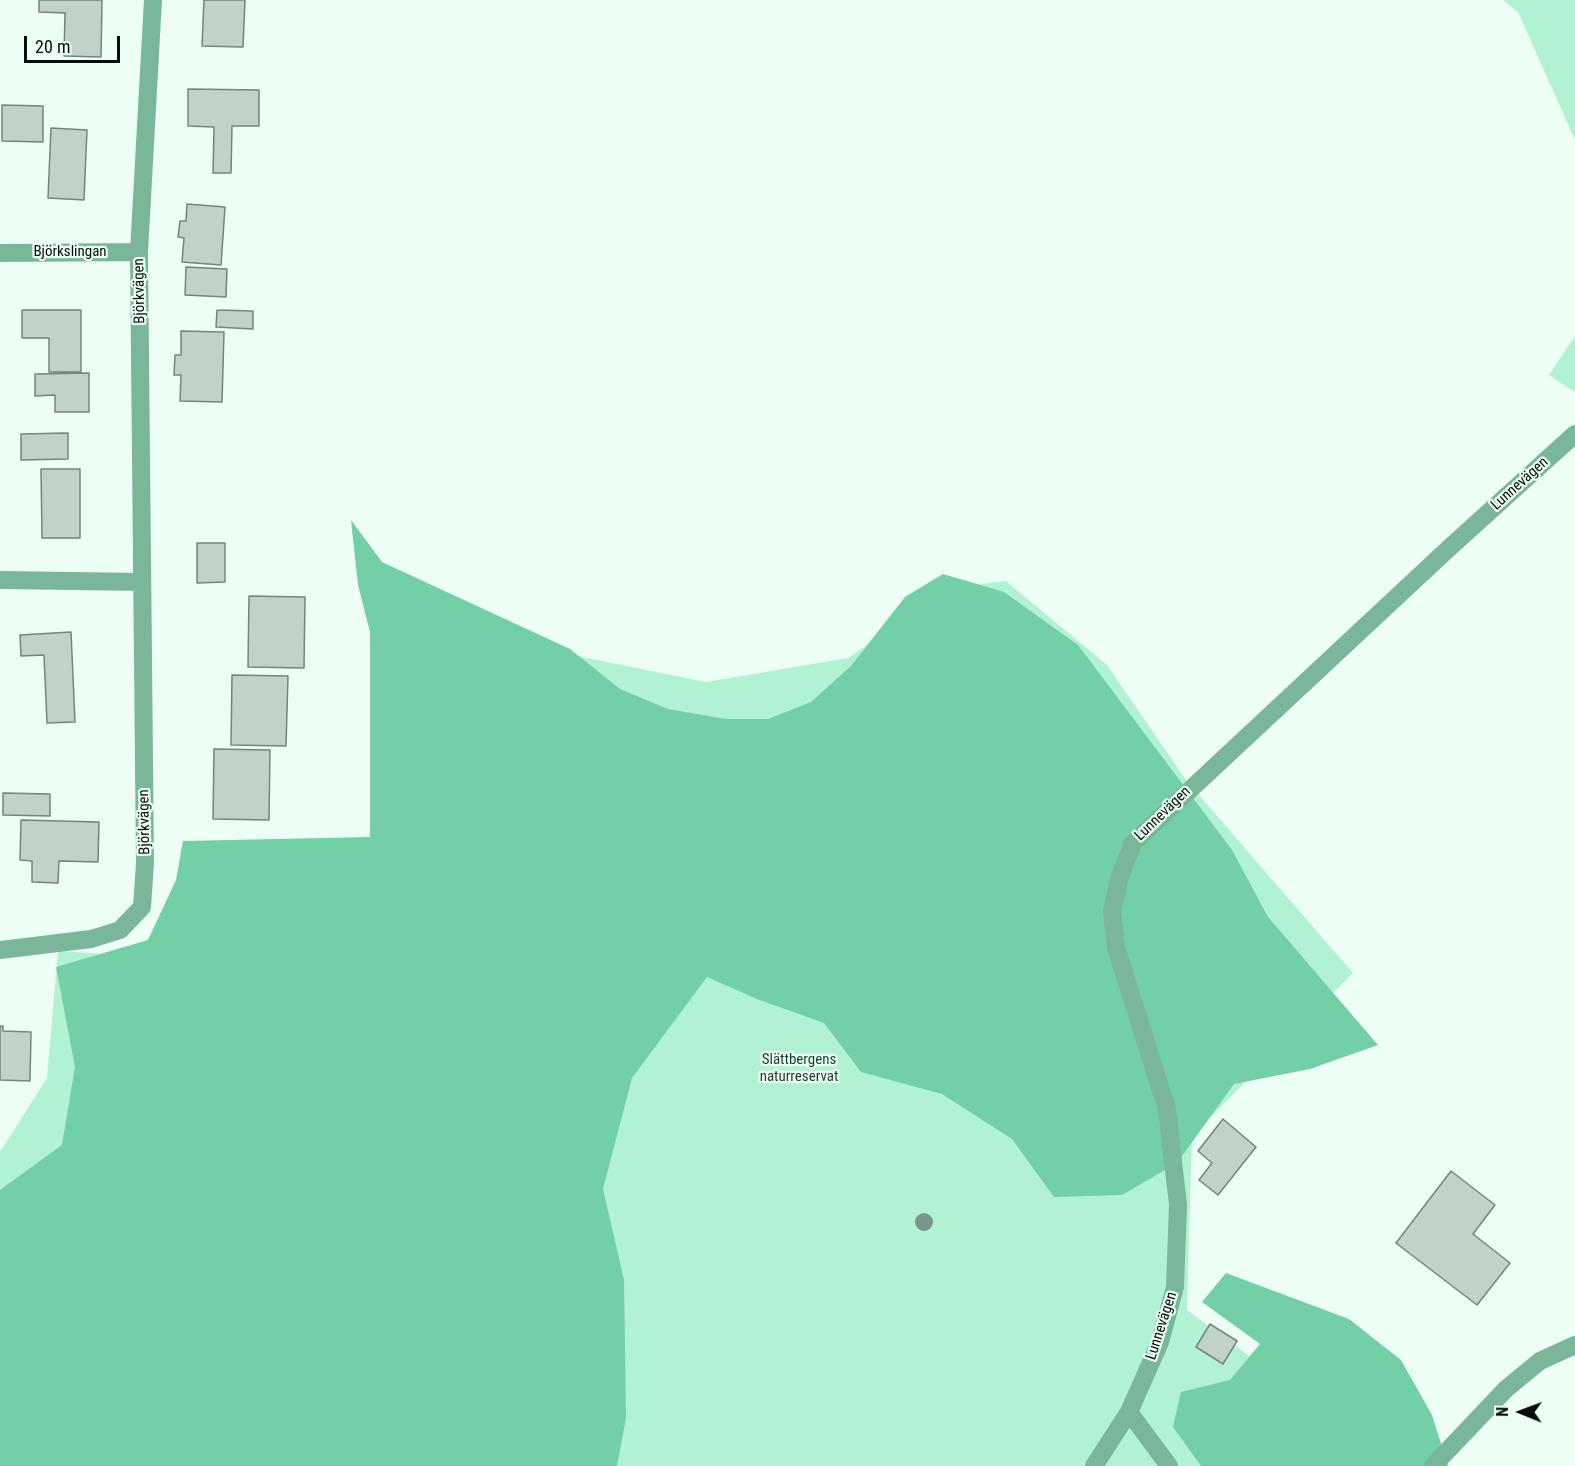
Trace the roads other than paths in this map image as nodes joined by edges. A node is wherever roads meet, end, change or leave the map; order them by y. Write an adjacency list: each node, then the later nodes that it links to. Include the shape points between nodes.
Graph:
1 (153, 0): 2 (street, Björkvägen)
2 (139, 252): 3 (street, Björkslingan); 6 (street, Björkvägen)
3 (0, 253)
4 (1575, 434): 9 (street, Lunnevägen, via 1133,843 1112,912 1116,948 1167,1109 1178,1205 1175,1287 1160,1342)
5 (0, 580): 6 (street)
6 (142, 582): 7 (street, Björkvägen, via 145,863 142,907 120,930 91,939)
7 (0, 950)
8 (1575, 1345): 12 (street, via 1540,1362 1506,1389)
9 (1129, 1412): 10 (street, Lunnevägen); 11 (street)
10 (1094, 1466)
11 (1169, 1466)
12 (1433, 1466)

